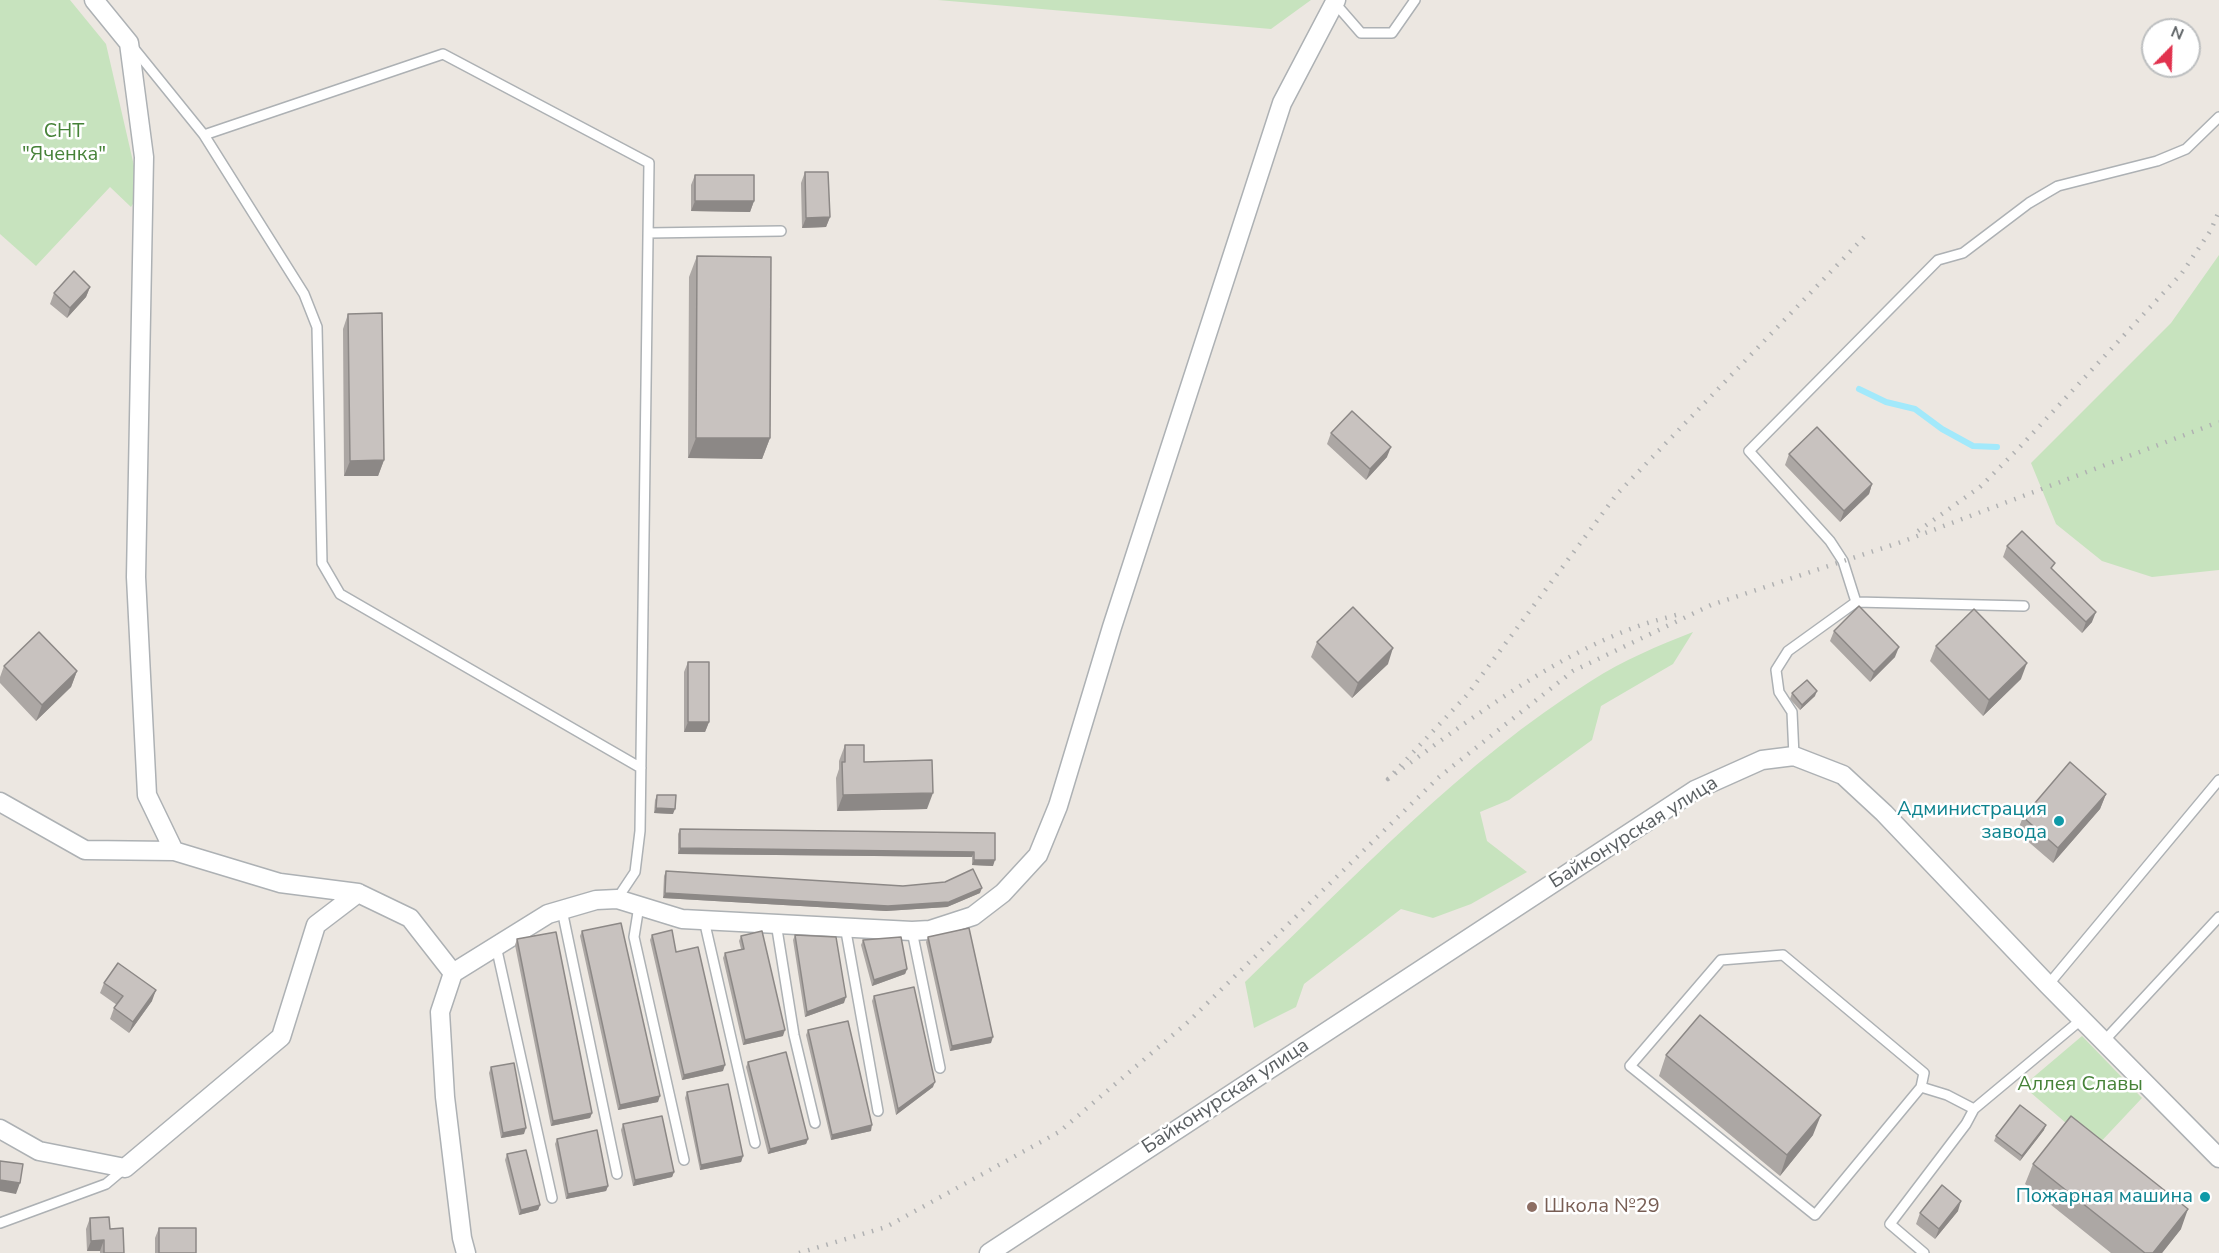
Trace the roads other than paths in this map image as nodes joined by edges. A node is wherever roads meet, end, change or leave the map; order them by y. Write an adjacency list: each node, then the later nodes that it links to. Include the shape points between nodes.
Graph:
1 (94, 0): 4 (street)
2 (1415, 0): 3 (lane, via 1392,33 1361,33)
3 (1335, 1): 24 (street, via 1282,103 1058,806 1038,855 1003,893 973,916 930,930)
4 (129, 43): 6 (lane); 15 (street, via 144,157 136,577 147,795)
5 (2219, 117): 9 (lane, via 2186,149 2157,161 2058,186 1963,253 1938,260 1749,451 1830,541 1843,561)
6 (204, 135): 8 (lane, via 443,54 649,163); 12 (lane, via 304,294 317,327 322,563 340,594)
7 (781, 231): 8 (lane)
8 (648, 233): 12 (lane)
9 (1856, 602): 10 (lane); 11 (lane, via 1788,651 1776,670 1779,692 1792,712)
10 (2024, 606)
11 (1794, 756): 27 (street, Байконурская улица, via 1843,775); 44 (street, Байконурская улица, via 1762,760 1695,790)
12 (641, 768): 17 (lane, via 635,872)
13 (2219, 780): 27 (lane)
14 (0, 802): 15 (street, via 85,850)
15 (174, 851): 16 (street, via 280,883)
16 (358, 893): 26 (street, via 410,918); 39 (street, via 316,925 281,1036)
17 (617, 899): 18 (street); 19 (street, via 596,900)
18 (639, 906): 21 (street, via 682,919); 38 (lane, via 634,937)
19 (562, 910): 25 (street, via 548,914); 40 (lane)
20 (2219, 917): 29 (lane)
21 (704, 920): 22 (street); 36 (lane)
22 (776, 923): 23 (street); 34 (lane, via 794,1035)
23 (845, 926): 24 (street); 33 (lane)
24 (912, 931): 30 (lane)
25 (496, 946): 26 (street); 41 (lane)
26 (453, 973): 43 (street, via 440,1012 445,1097)
27 (2048, 985): 28 (street, Байконурская улица)
28 (2082, 1019): 29 (street, Байконурская улица); 32 (lane)
29 (2104, 1041): 37 (street, Байконурская улица)
30 (940, 1068)
31 (1921, 1087): 31 (lane, via 1815,1215 1630,1066 1721,960 1783,955 1924,1073); 32 (lane)
32 (1974, 1108): 45 (lane, via 1890,1224)
33 (878, 1111)
34 (815, 1123)
35 (0, 1129): 39 (street, via 39,1151)
36 (755, 1143)
37 (2219, 1158)
38 (684, 1160)
39 (125, 1168): 42 (lane, via 106,1184)
40 (617, 1174)
41 (552, 1198)
42 (0, 1223)
43 (466, 1253)
44 (989, 1253)
45 (1924, 1253)

